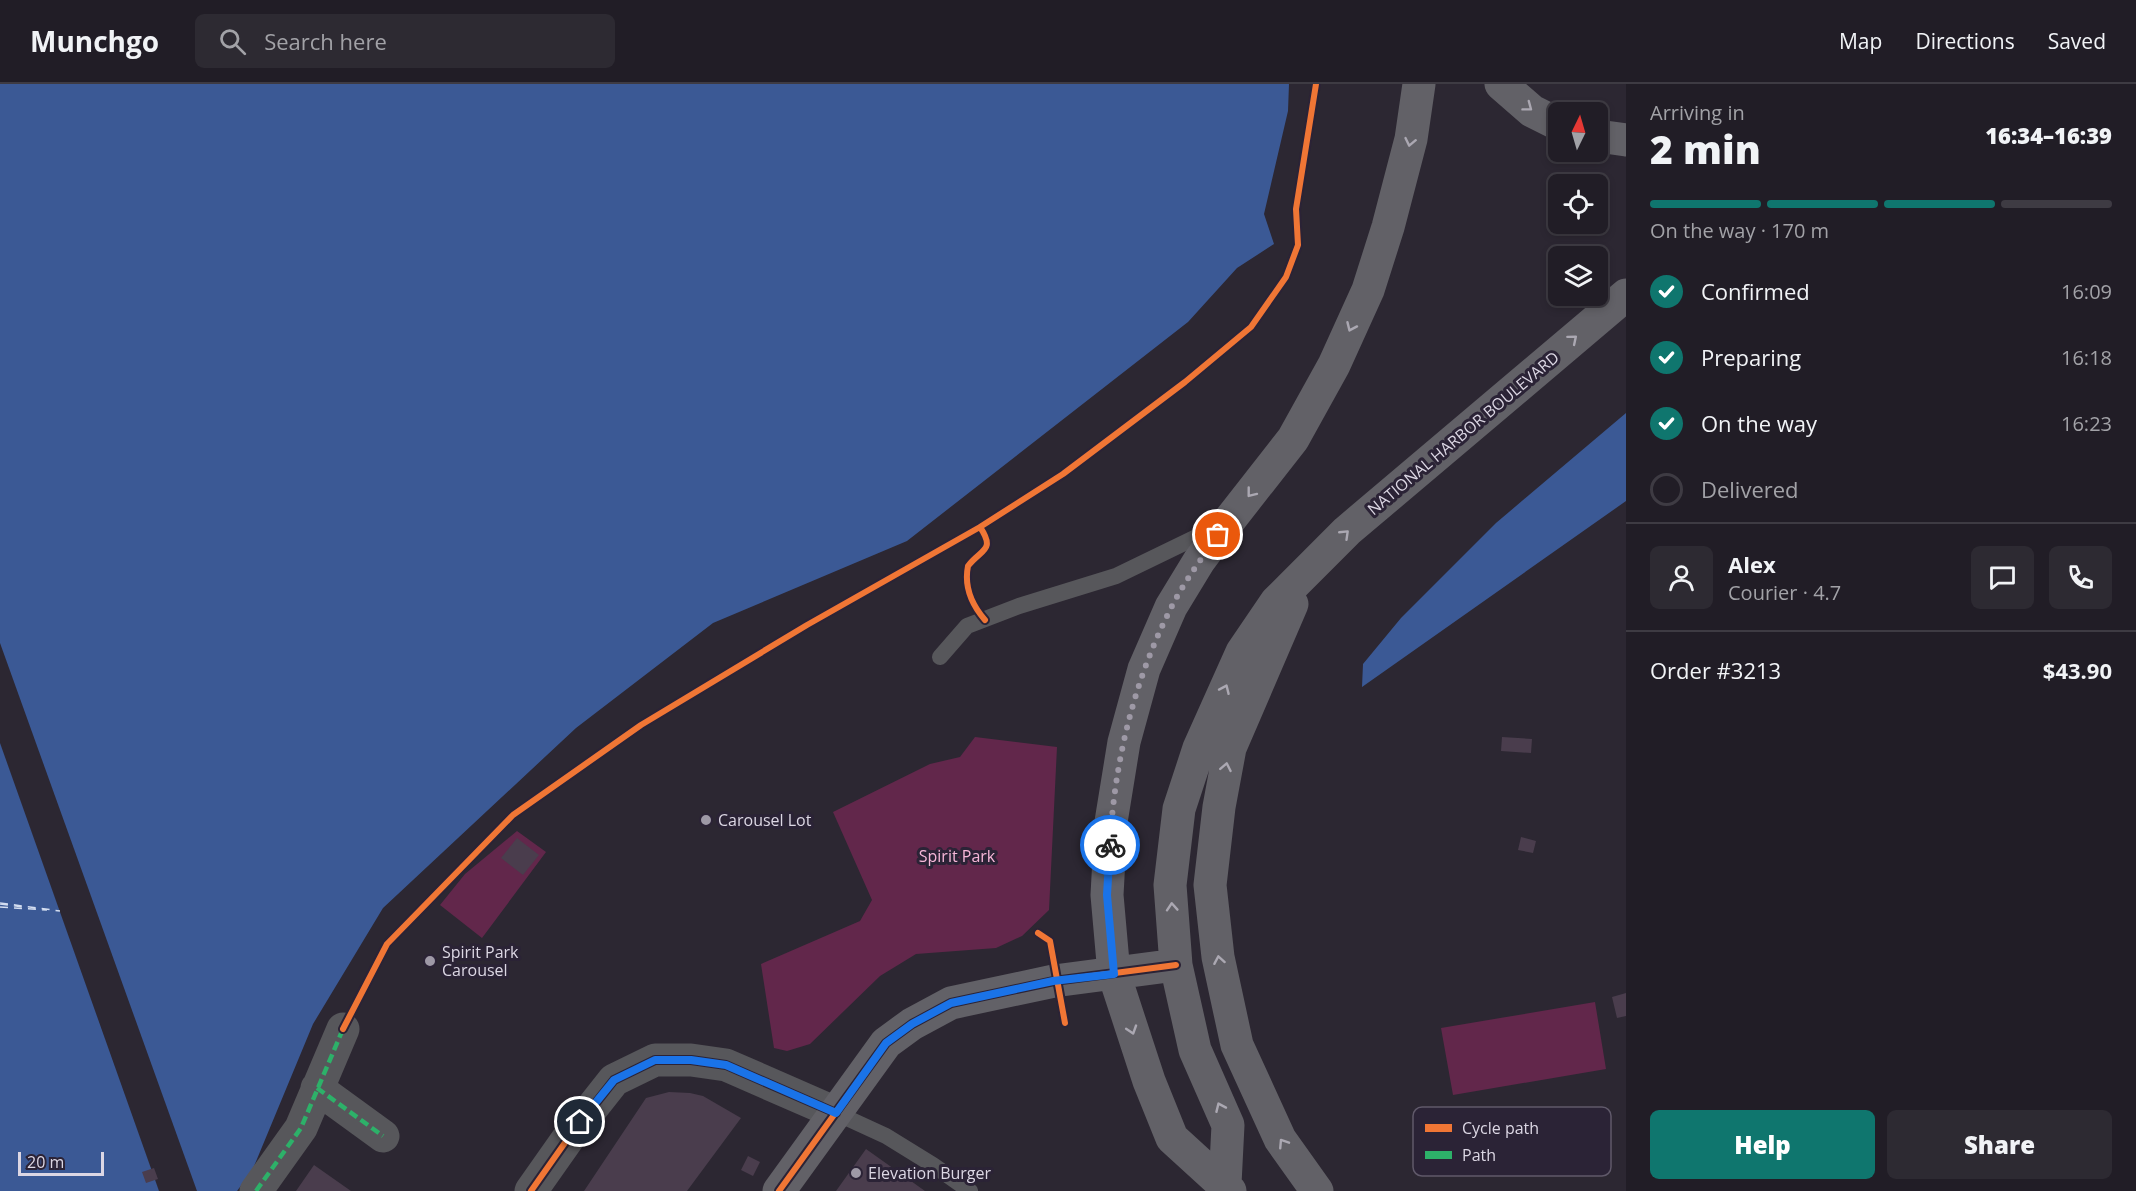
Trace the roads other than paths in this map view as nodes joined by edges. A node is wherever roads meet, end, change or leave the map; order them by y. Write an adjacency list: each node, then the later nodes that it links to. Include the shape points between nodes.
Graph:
1 (1419, 84): 5 (main road, NATIONAL HARBOR BOULEVARD, one-way to 5, via 1411,139 1368,290 1335,365 1293,439)
2 (1501, 84): 3 (main road, one-way to 3, via 1532,111)
3 (1548, 119)
4 (1626, 294): 6 (main road, NATIONAL HARBOR BOULEVARD, one-way to 4, via 1347,531)
5 (1228, 522): 7 (lane, via 1116,576 967,626); 9 (main road, NATIONAL HARBOR BOULEVARD, via 1171,607 1144,669 1124,742 1111,822 1107,895)
6 (1304, 576): 8 (main road, NATIONAL HARBOR BOULEVARD, one-way to 6, via 1170,885 1186,782 1242,652 1276,602); 19 (main road, NATIONAL HARBOR BOULEVARD, one-way to 6, via 1280,1139 1237,1046 1218,957 1210,885 1230,748)
7 (940, 657)
8 (1176, 965): 9 (main road); 14 (main road, NATIONAL HARBOR BOULEVARD, one-way to 8, via 1228,1125 1195,1050)
9 (1114, 974): 12 (main road, via 1053,981 951,1003 886,1043); 14 (main road, NATIONAL HARBOR BOULEVARD, one-way to 14, via 1172,1138)
10 (343, 1029): 11 (street)
11 (317, 1088): 13 (street); 15 (street, via 301,1128)
12 (836, 1113): 16 (street, via 726,1065 655,1060 614,1080); 17 (main road); 18 (lane, via 886,1136)
13 (383, 1136)
14 (1228, 1188)
15 (256, 1191)
16 (531, 1191)
17 (779, 1191)
18 (970, 1191)
19 (1317, 1191)

